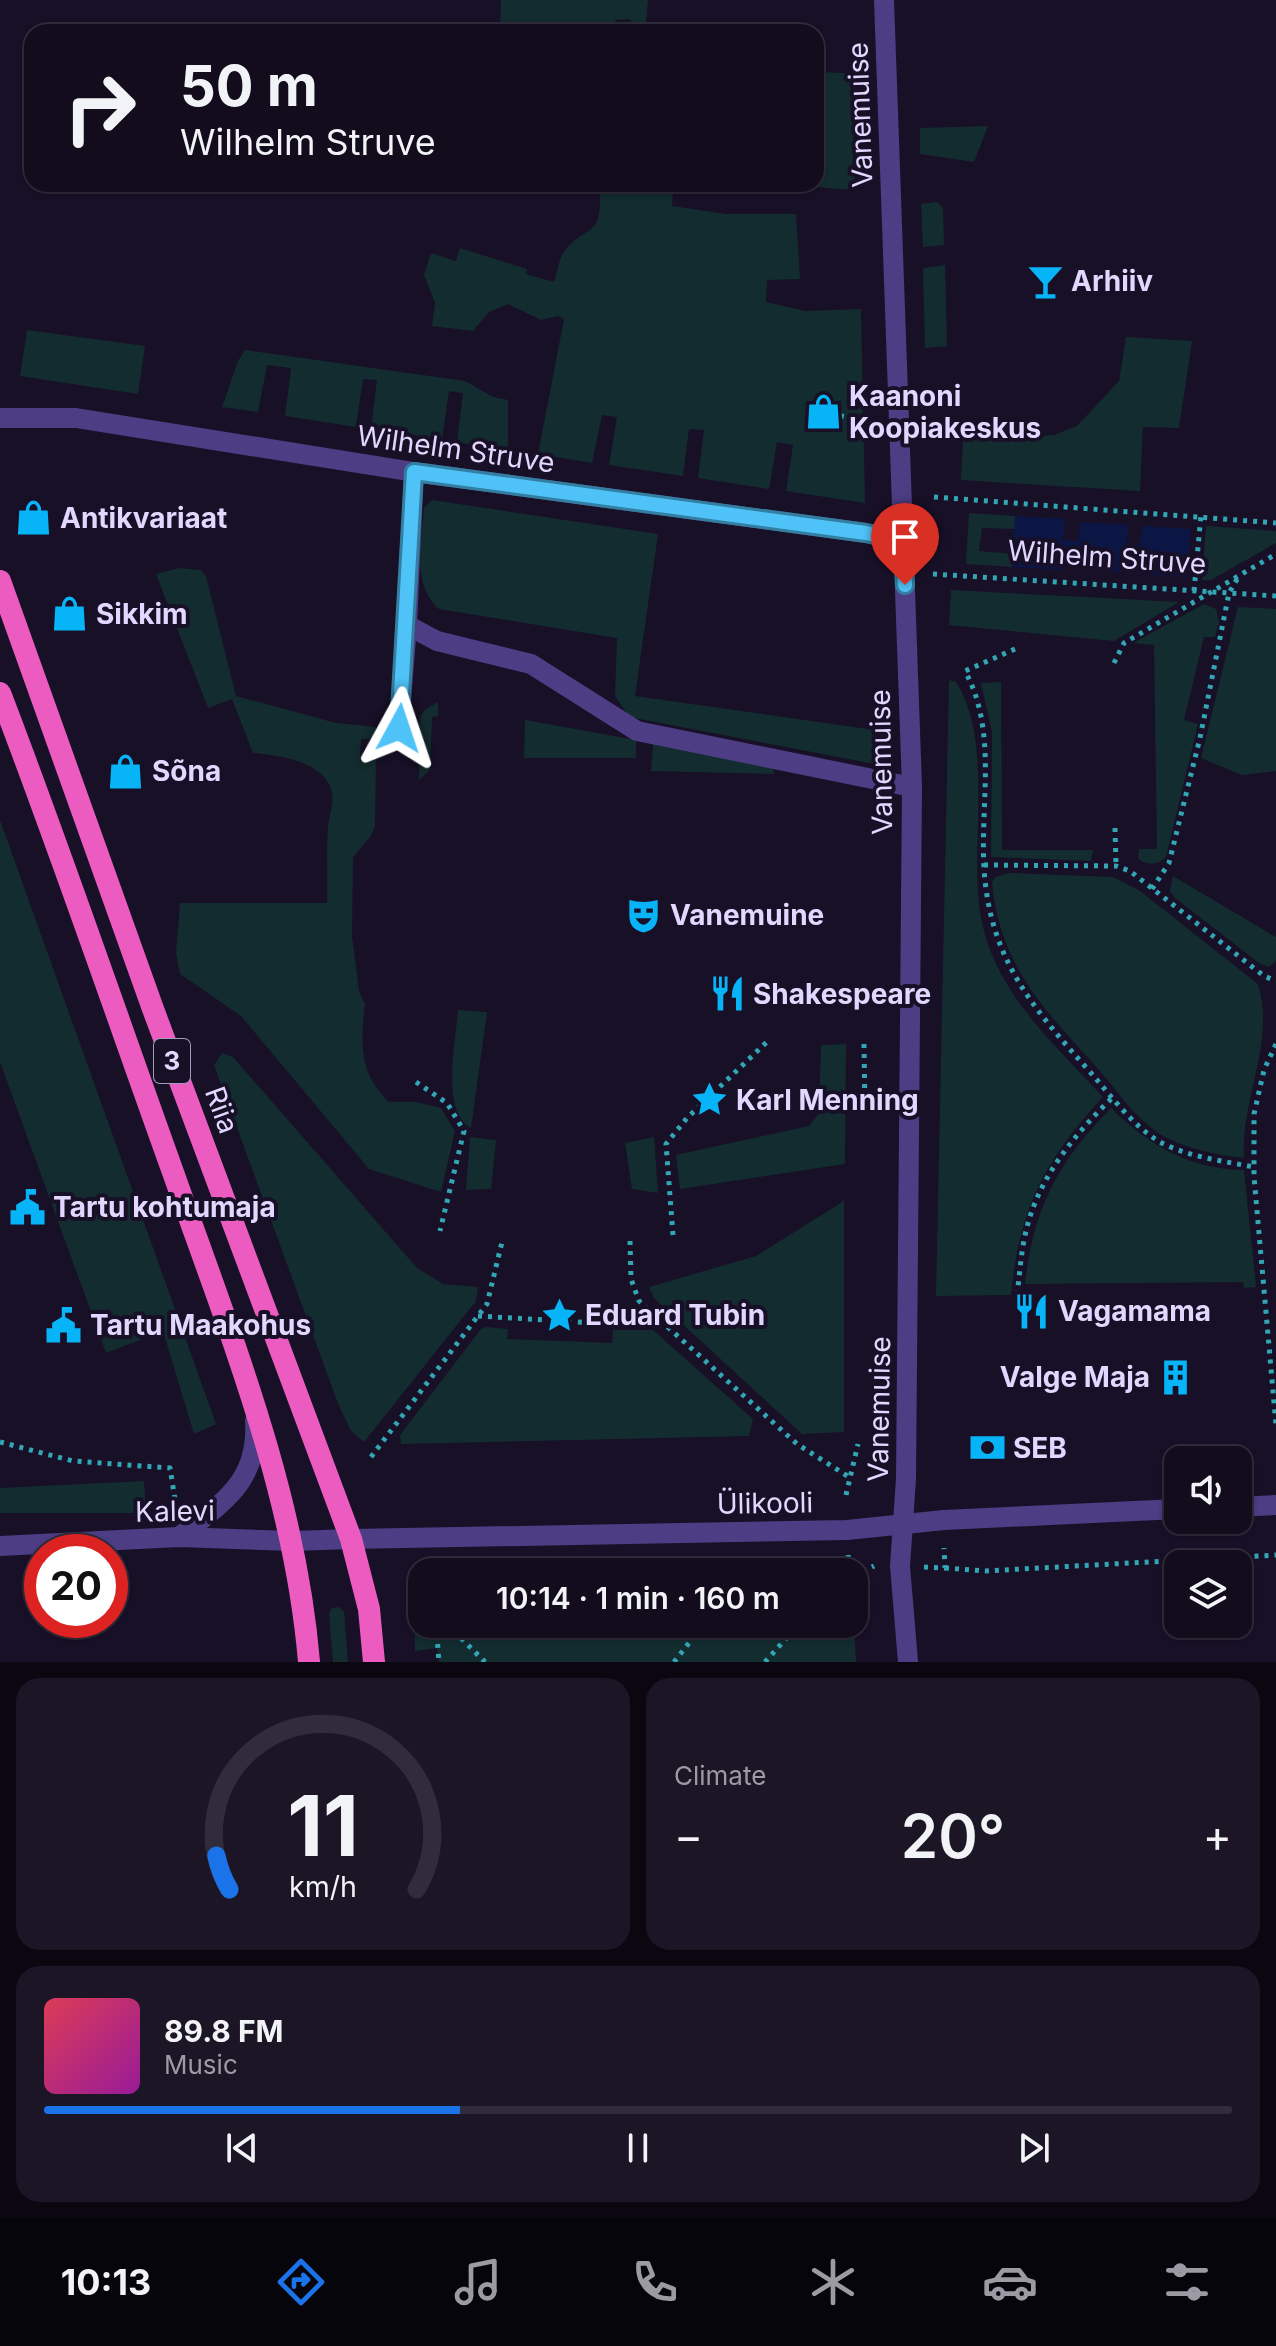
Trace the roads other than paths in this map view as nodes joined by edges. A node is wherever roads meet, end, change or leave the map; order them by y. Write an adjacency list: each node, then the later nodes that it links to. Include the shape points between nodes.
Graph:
1 (884, 0): 4 (street, Vanemuise)
2 (0, 418): 3 (street, Wilhelm Struve, via 76,418)
3 (414, 472): 4 (street, Wilhelm Struve); 6 (street)
4 (903, 541): 9 (street, Vanemuise)
5 (0, 581): 16 (highway, Riia / 3)
6 (407, 625): 8 (street); 9 (street, via 437,641 531,664 637,731)
7 (0, 693): 10 (highway, 3)
8 (399, 728)
9 (912, 787): 14 (street, Vanemuise)
10 (254, 1410): 15 (street, via 257,1446 234,1493); 17 (highway, 3)
11 (1276, 1505): 12 (street)
12 (1252, 1506)
13 (1164, 1510): 14 (street, Ülikooli)
14 (905, 1523): 16 (street, Ülikooli, via 847,1530); 21 (street, Vanemuise, via 900,1566)
15 (179, 1537): 17 (street, Kalevi); 18 (street, Kalevi)
16 (351, 1539): 17 (street, Kalevi); 20 (highway, Riia / 3, via 369,1609)
17 (293, 1541): 19 (highway, 3)
18 (0, 1546)
19 (309, 1662)
20 (374, 1662)
21 (908, 1662)

